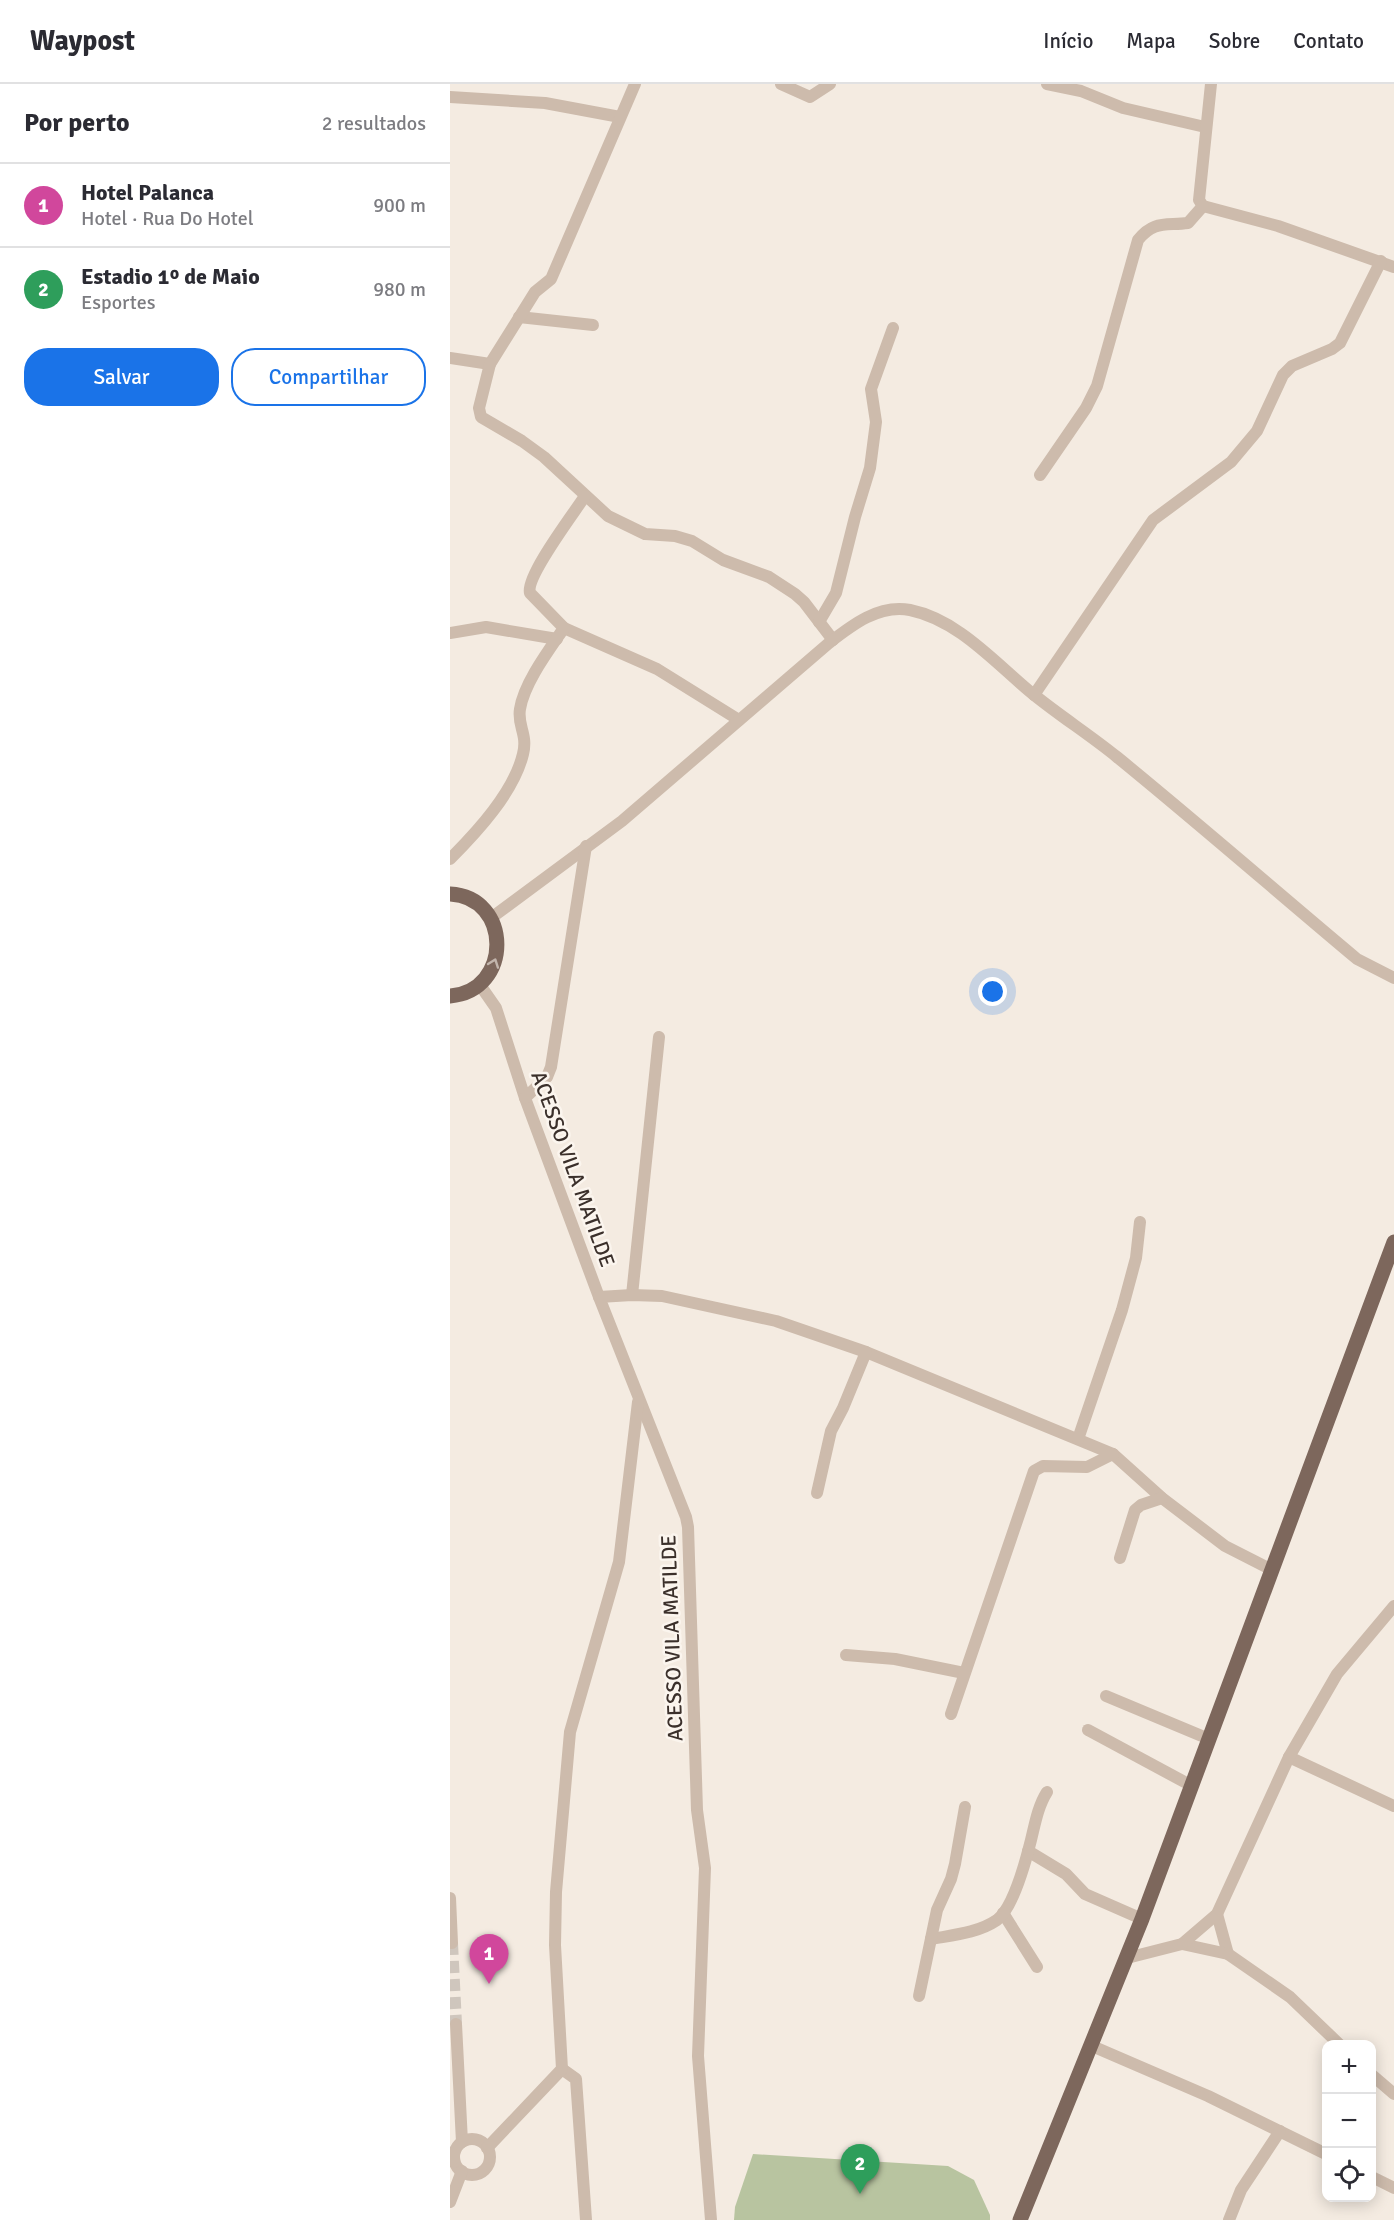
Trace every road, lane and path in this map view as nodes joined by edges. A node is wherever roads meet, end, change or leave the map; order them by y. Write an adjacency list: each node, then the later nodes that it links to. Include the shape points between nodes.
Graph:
1 (635, 84): 7 (street)
2 (781, 84): 3 (street, via 810,97)
3 (830, 84)
4 (1047, 84): 8 (street, via 1081,91 1123,108)
5 (1210, 84): 8 (street)
6 (450, 97): 7 (street, via 545,103)
7 (620, 117): 12 (street, via 551,279 536,292)
8 (1205, 127): 9 (street, via 1199,200)
9 (1203, 206): 10 (street, via 1278,226); 17 (street, via 1188,223 1155,226 1138,240 1097,386)
10 (1381, 261): 11 (street); 23 (street, via 1340,343 1292,366 1283,375 1257,431 1231,462 1154,520)
11 (1394, 267)
12 (519, 317): 13 (street); 16 (street)
13 (593, 326)
14 (893, 328): 19 (street, via 871,389 876,422 870,468 836,593)
15 (450, 358): 16 (street)
16 (490, 364): 18 (street, via 479,408 481,417 544,457)
17 (1040, 475)
18 (585, 496): 19 (street, via 608,516 632,529 692,540 723,560 769,577 795,594); 21 (street, via 529,585 530,593)
19 (819, 622): 22 (street)
20 (450, 633): 21 (street, via 486,627)
21 (561, 633): 24 (street, via 657,669); 26 (street, via 526,690 520,710 526,740 516,774 494,808)
22 (833, 640): 23 (street, via 871,615 907,610 924,614 973,643); 24 (street)
23 (1034, 695): 29 (street, via 1116,756 1357,959)
24 (739, 720): 25 (street)
25 (586, 846): 28 (street); 33 (street, via 551,1067 548,1077)
26 (450, 859)
27 (452, 892): 28 (main road, via 482,907)
28 (491, 918): 30 (main road, one-way to 28, via 497,955 497,936)
29 (1394, 978)
30 (480, 985): 31 (main road); 33 (street, ACESSO VILA MATILDE, via 496,1008)
31 (453, 1000)
32 (659, 1037): 36 (street)
33 (525, 1098): 37 (street, ACESSO VILA MATILDE)
34 (1140, 1221): 40 (street, via 1136,1258 1122,1310)
35 (1394, 1242): 45 (main road)
36 (632, 1295): 37 (street); 38 (street, via 662,1296 776,1321)
37 (599, 1297): 39 (street, ACESSO VILA MATILDE)
38 (866, 1352): 40 (street); 42 (street, via 827,1442)
39 (638, 1400): 73 (street, via 619,1562 570,1732 556,1892); 85 (street, ACESSO VILA MATILDE, via 688,1527 698,1810 705,1868 698,2056)
40 (1078, 1439): 41 (street)
41 (1113, 1454): 43 (street); 48 (street, via 1087,1467 1043,1466 1034,1471)
42 (817, 1493)
43 (1162, 1498): 44 (street, via 1135,1510); 45 (street, via 1226,1546)
44 (1120, 1558)
45 (1272, 1570): 52 (main road)
46 (1394, 1606): 53 (street, via 1337,1674)
47 (846, 1655): 48 (street, via 895,1659)
48 (964, 1672): 50 (street)
49 (1106, 1696): 52 (street)
50 (951, 1714)
51 (1088, 1730): 54 (street)
52 (1209, 1739): 54 (main road)
53 (1288, 1757): 56 (street); 61 (street)
54 (1192, 1786): 62 (main road)
55 (1047, 1792): 58 (street)
56 (1394, 1806)
57 (966, 1807): 63 (street, via 955,1864 937,1910)
58 (1028, 1851): 60 (street); 62 (street, via 1066,1874 1085,1894)
59 (450, 1898): 64 (street)
60 (1003, 1913): 63 (street, via 996,1921 972,1932); 68 (street)
61 (1216, 1914): 65 (street); 66 (street)
62 (1142, 1919): 67 (main road)
63 (931, 1939): 69 (street)
64 (453, 1943)
65 (1182, 1944): 66 (street); 67 (street)
66 (1228, 1954): 71 (street, via 1290,1997)
67 (1127, 1958): 72 (main road)
68 (1037, 1967)
69 (919, 1996)
70 (456, 2024): 77 (street)
71 (1335, 2040)
72 (1092, 2046): 76 (street); 86 (main road)
73 (562, 2069): 78 (street); 84 (street, via 576,2079)
74 (1376, 2079): 75 (street)
75 (1394, 2094)
76 (1280, 2131): 79 (street); 87 (street, via 1241,2190)
77 (462, 2142): 78 (street, via 474,2139); 80 (street, via 454,2157)
78 (487, 2148): 80 (street, via 490,2156 485,2168 474,2174)
79 (1322, 2152)
80 (462, 2171): 83 (street)
81 (1376, 2179): 82 (street)
82 (1394, 2188)
83 (450, 2202)
84 (585, 2218)
85 (711, 2220)
86 (1020, 2220)
87 (1229, 2220)

